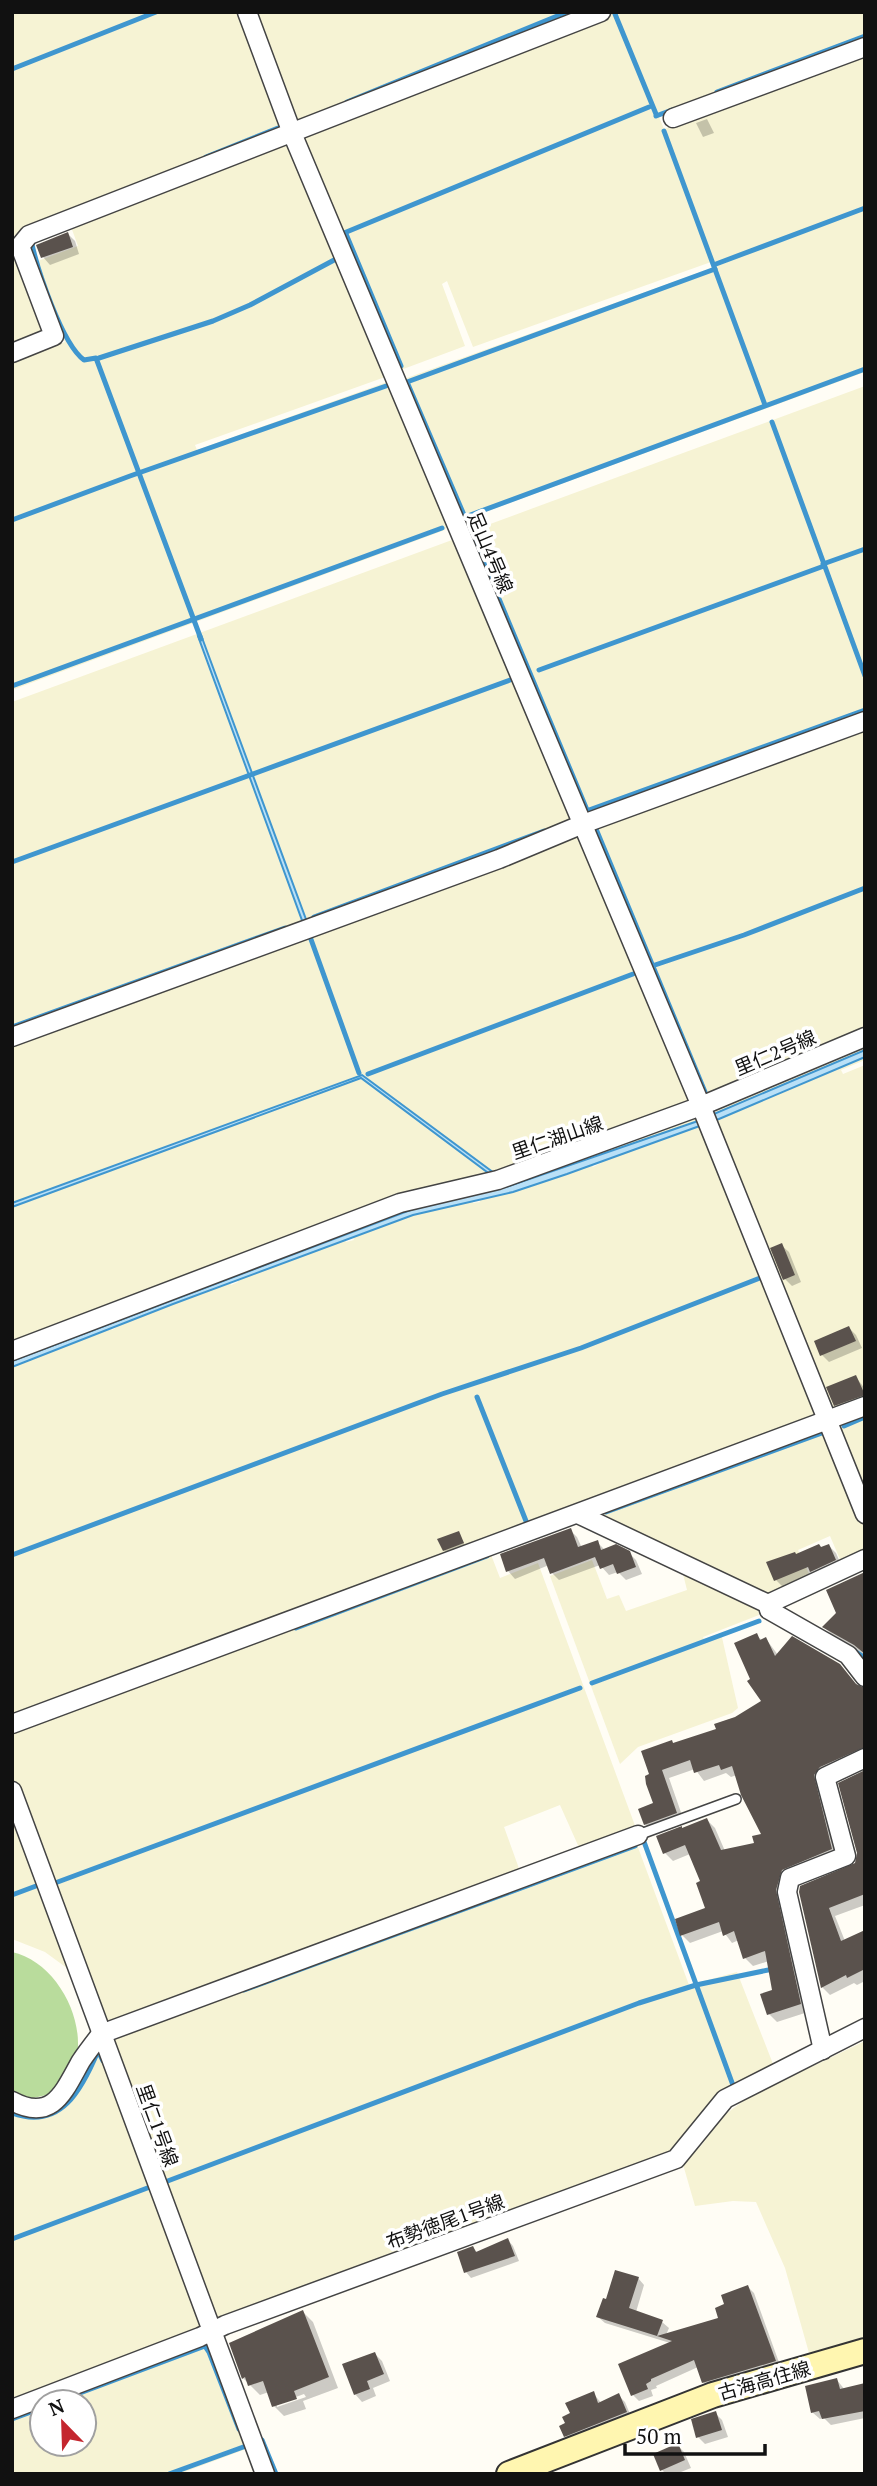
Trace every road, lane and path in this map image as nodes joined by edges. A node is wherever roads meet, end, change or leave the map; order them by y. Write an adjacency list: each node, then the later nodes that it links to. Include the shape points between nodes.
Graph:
1 (247, 12): 5 (street, 足山4号線)
2 (601, 12): 5 (street)
3 (865, 47): 4 (street)
4 (673, 118)
5 (292, 133): 6 (street, via 29,235 20,246 54,336); 8 (street, 足山4号線)
6 (12, 353)
7 (865, 721): 8 (street)
8 (583, 824): 9 (street); 11 (street, 足山4号線)
9 (12, 1037)
10 (865, 1037): 11 (street, 里仁2号線)
11 (701, 1107): 12 (street, 里仁湖山線, via 498,1180 400,1203); 14 (street)
12 (12, 1352)
13 (865, 1406): 14 (street)
14 (828, 1421): 15 (street); 16 (street)
15 (578, 1514): 18 (street); 20 (street)
16 (865, 1514)
17 (865, 1559): 18 (street)
18 (768, 1604): 19 (street, via 769,1610 848,1655)
19 (865, 1677)
20 (12, 1724)
21 (865, 1758): 27 (street, via 825,1777 846,1856 790,1878 787,1892)
22 (12, 1791): 26 (street, 里仁1号線)
23 (736, 1799): 24 (lane)
24 (638, 1835): 26 (street)
25 (865, 2028): 27 (street, 布勢徳尾1号線)
26 (101, 2034): 28 (street, via 55,2104 25,2108); 29 (street, 里仁1号線)
27 (823, 2050): 29 (street, 布勢徳尾1号線, via 725,2099 676,2159)
28 (12, 2101)
29 (212, 2332): 31 (street, 布勢徳尾1号線); 32 (street, 里仁1号線)
30 (865, 2351): 33 (street, 古海高住線, via 713,2395)
31 (12, 2409)
32 (265, 2474)
33 (509, 2474)

